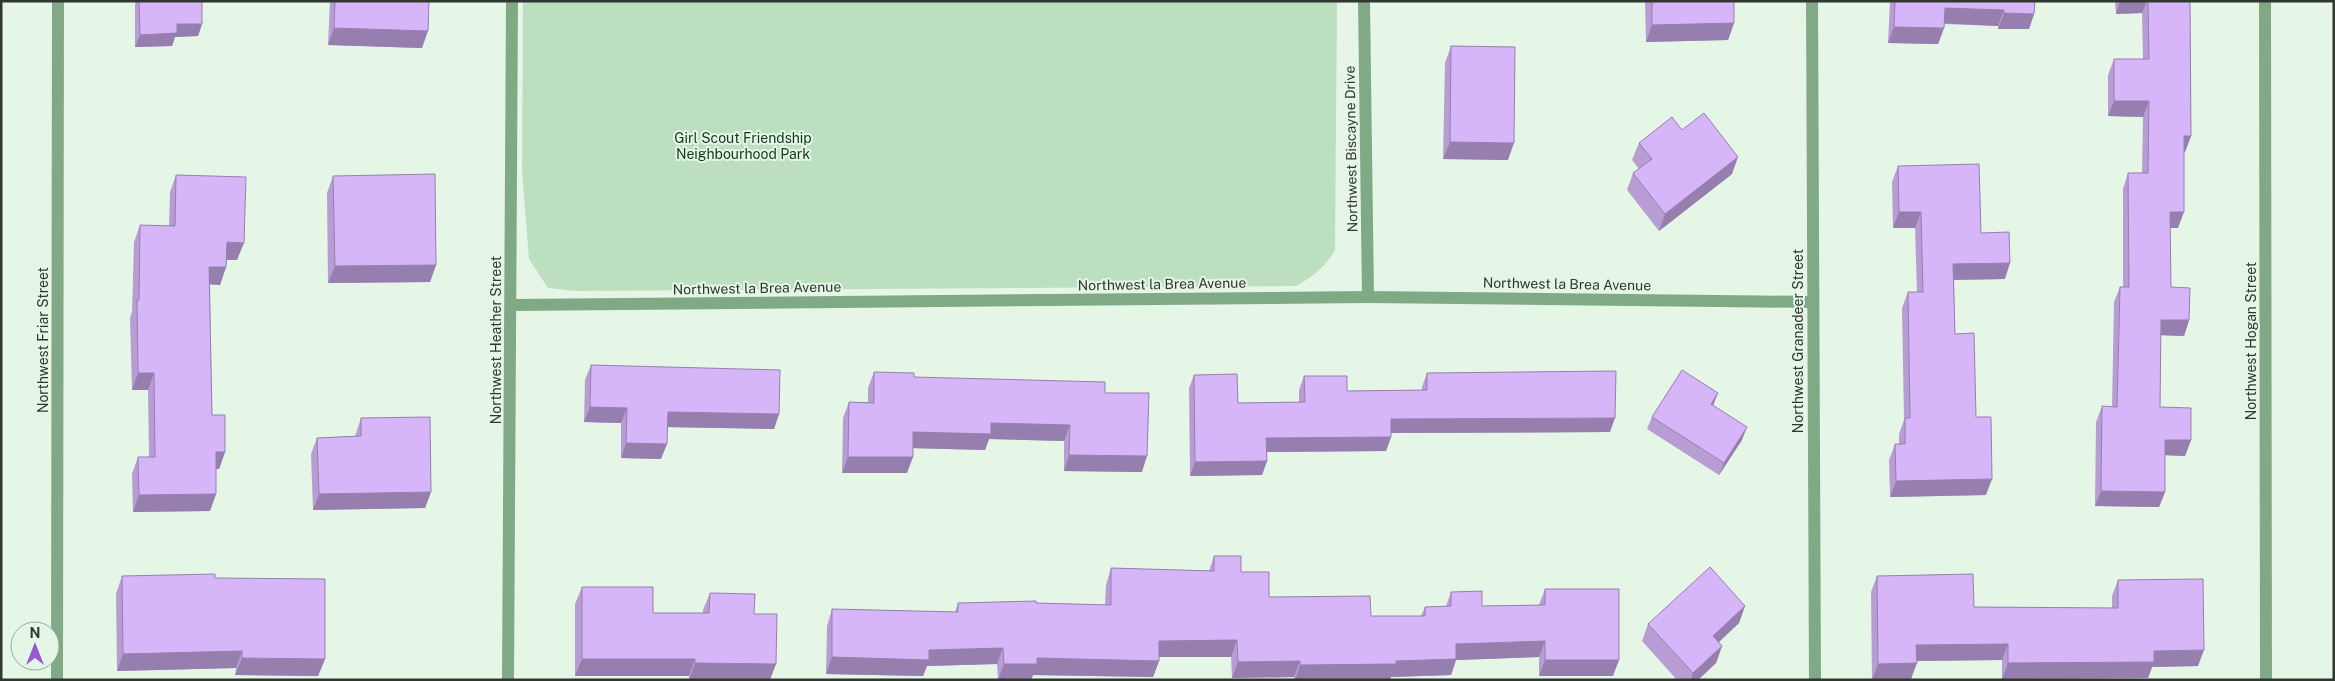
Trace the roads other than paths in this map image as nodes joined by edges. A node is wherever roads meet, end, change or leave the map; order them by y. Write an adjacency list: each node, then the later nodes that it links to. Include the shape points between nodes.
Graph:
1 (58, 1): 9 (street, Northwest Friar Street)
2 (512, 1): 8 (street, Northwest Heather Street)
3 (1364, 1): 6 (street, Northwest Biscayne Drive)
4 (1812, 1): 7 (street, Northwest Granadeer Street)
5 (2265, 1): 12 (street, Northwest Hogan Street)
6 (1368, 297): 7 (street, Northwest la Brea Avenue); 8 (street, Northwest la Brea Avenue)
7 (1812, 302): 11 (street, Northwest Granadeer Street)
8 (512, 305): 10 (street, Northwest Heather Street)
9 (58, 680)
10 (508, 680)
11 (1815, 680)
12 (2266, 680)

